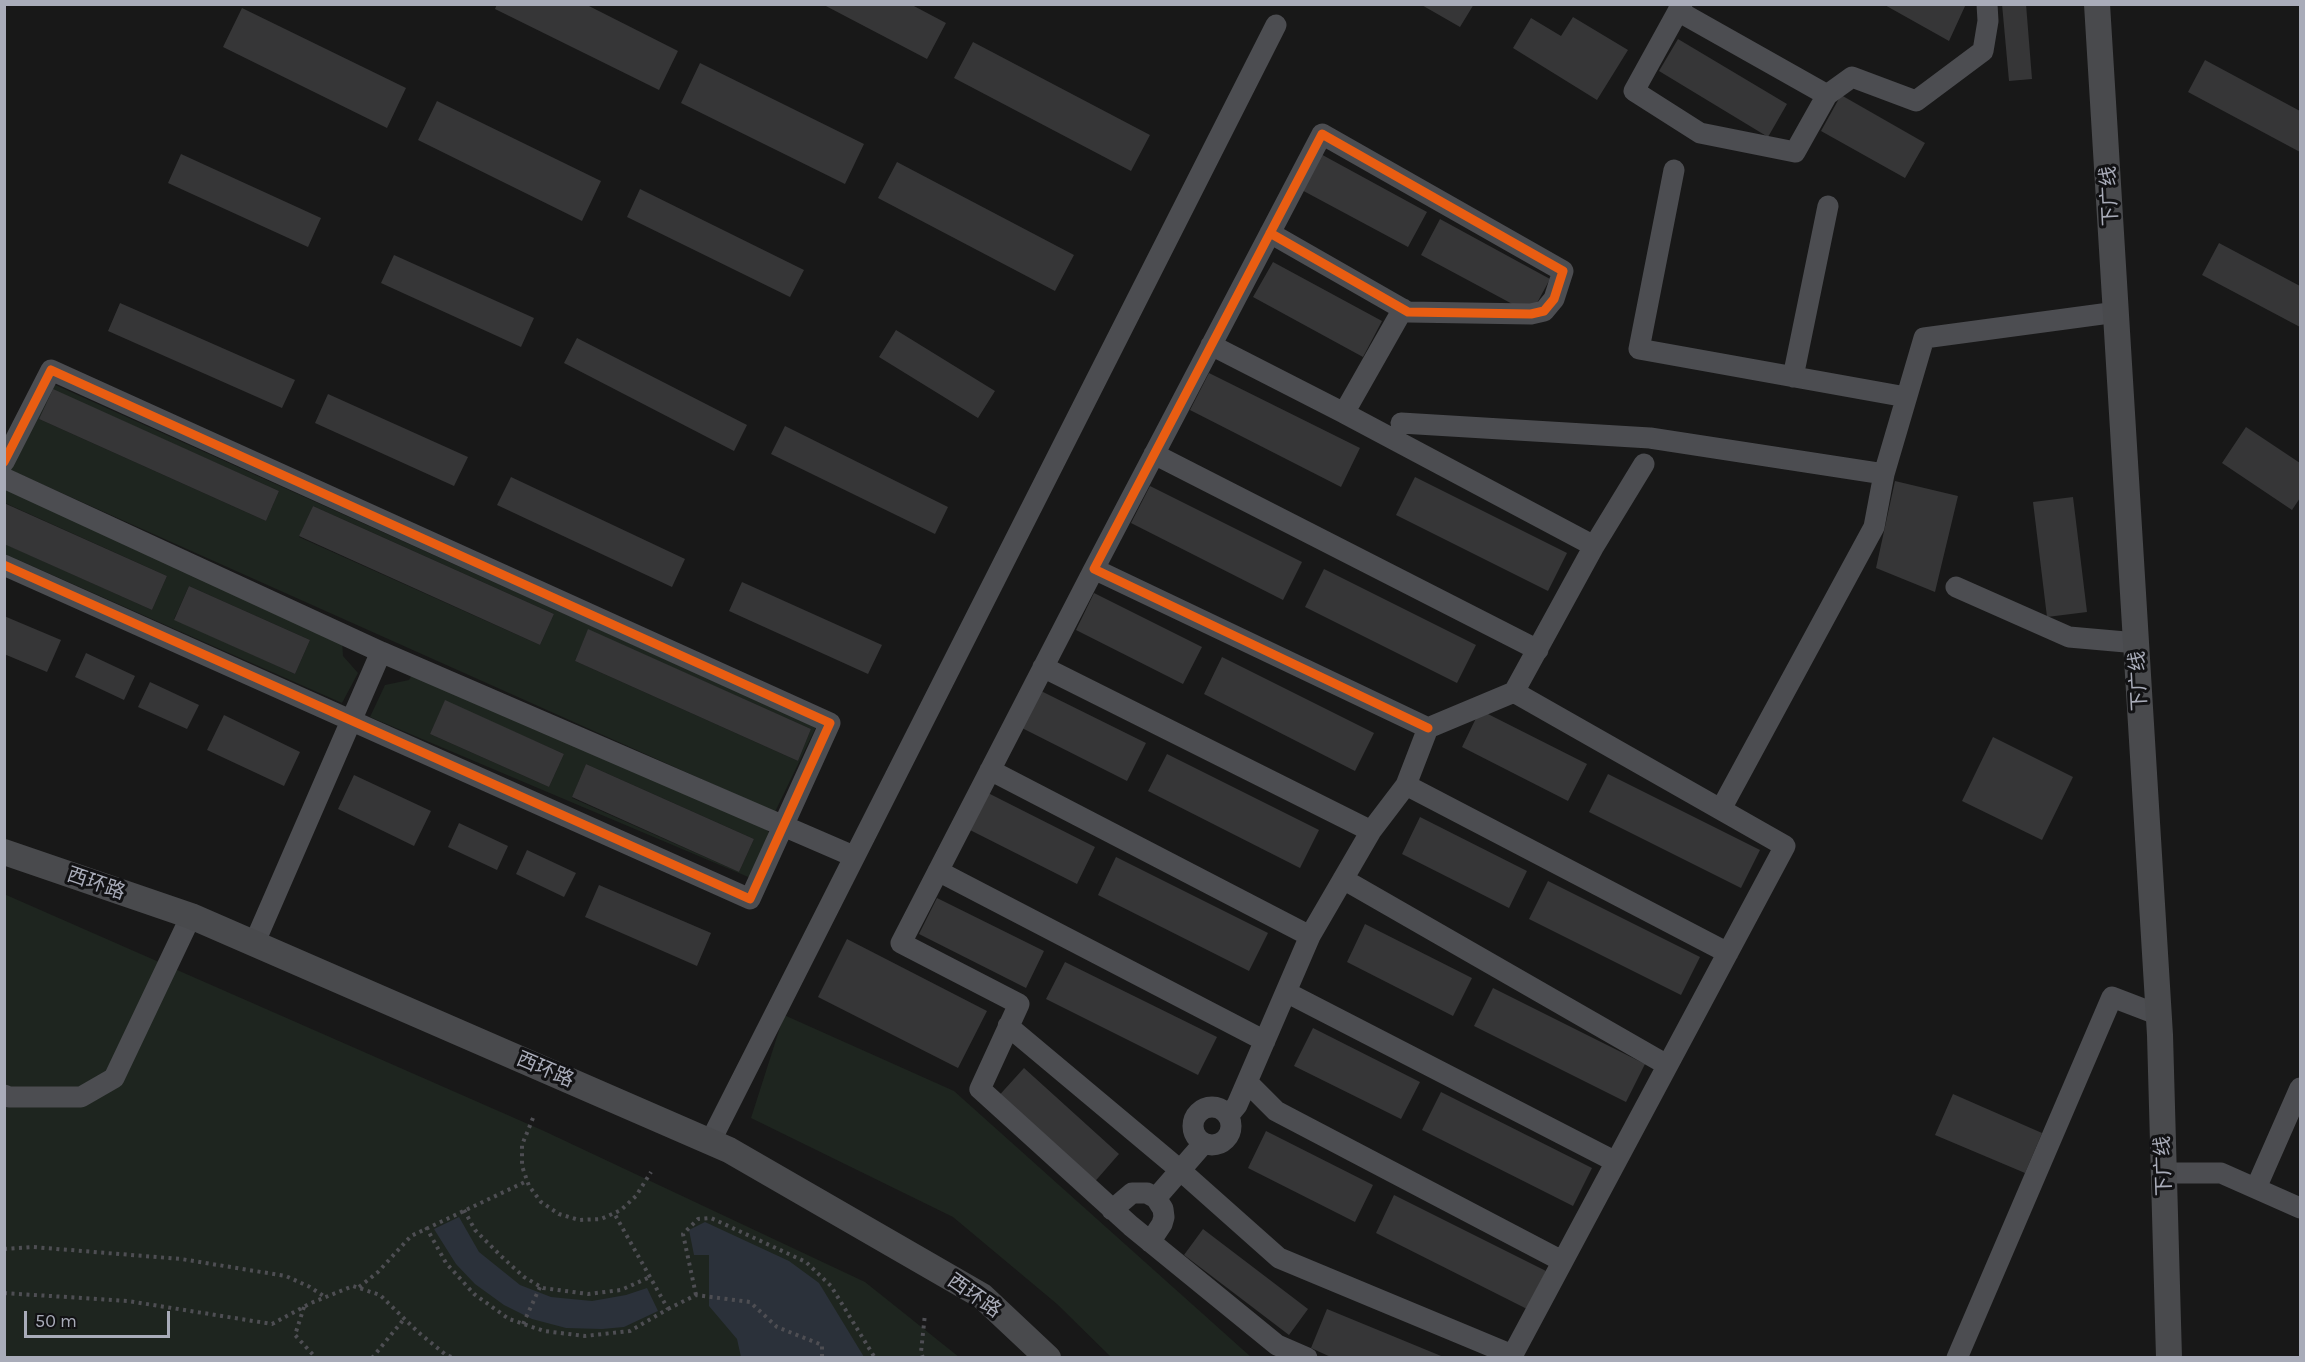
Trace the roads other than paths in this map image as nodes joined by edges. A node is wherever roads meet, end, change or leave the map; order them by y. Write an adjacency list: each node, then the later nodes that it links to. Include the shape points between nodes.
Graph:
1 (1987, 4): 5 (street, via 1983,51 1916,101 1852,77)
2 (2097, 4): 10 (main road, 下广线)
3 (1680, 8): 5 (street); 5 (street, via 1634,91 1700,133 1795,152)
4 (1276, 25): 38 (street)
5 (1827, 95)
6 (1674, 170): 12 (street, via 1639,349)
7 (1828, 206): 12 (street)
8 (1270, 233): 9 (street); 9 (street, via 1322,134 1563,270 1554,299 1544,311 1531,314); 11 (street)
9 (1403, 309): 14 (street)
10 (2117, 312): 13 (street, via 1924,338); 25 (main road, 下广线)
11 (1211, 345): 14 (street); 16 (street)
12 (1793, 377): 13 (street)
13 (1906, 397): 19 (street)
14 (1344, 413): 21 (street)
15 (1401, 423): 19 (street, via 1650,438)
16 (1154, 454): 23 (street); 26 (street)
17 (4, 462): 35 (street, via 51,370 830,723)
18 (1644, 464): 21 (street)
19 (1884, 474): 34 (street, via 1874,527)
20 (4, 478): 27 (street)
21 (1594, 546): 26 (street)
22 (4, 565): 30 (street)
23 (1094, 568): 28 (street); 31 (street)
24 (1956, 588): 25 (street, via 2068,637)
25 (2137, 643): 46 (main road, 下广线)
26 (1538, 650): 29 (street)
27 (381, 652): 30 (street); 35 (street)
28 (1043, 667): 32 (street); 36 (street)
29 (1514, 692): 31 (street); 34 (street)
30 (352, 720): 35 (street, via 750,899); 43 (street)
31 (1428, 728): 33 (street)
32 (990, 770): 39 (street); 42 (street)
33 (1406, 785): 36 (street); 44 (street)
34 (1721, 809): 44 (street, via 1785,846)
35 (783, 825): 38 (street)
36 (1371, 831): 40 (street)
37 (4, 852): 41 (main road, 西环路)
38 (854, 856): 54 (street)
39 (938, 871): 47 (street, via 901,943 1019,1004); 48 (street)
40 (1343, 879): 42 (street); 49 (street)
41 (191, 916): 43 (main road, 西环路); 52 (street, via 114,1078 81,1097)
42 (1310, 936): 45 (street)
43 (254, 944): 54 (main road, 西环路)
44 (1728, 953): 49 (street)
45 (1286, 992): 48 (street); 56 (street)
46 (2159, 1015): 58 (main road, 下广线); 68 (street, via 2112,997)
47 (1008, 1026): 57 (street); 62 (street, via 980,1089)
48 (1265, 1041): 50 (street)
49 (1667, 1065): 56 (street)
50 (1247, 1082): 53 (street); 64 (street, via 1276,1111)
51 (2301, 1088): 59 (street)
52 (4, 1095)
53 (1228, 1116): 55 (street, via 1231,1127 1227,1138 1216,1144); 55 (street, via 1217,1108 1199,1111 1193,1128)
54 (710, 1142): 66 (main road, 西环路, via 982,1296)
55 (1204, 1143): 57 (street)
56 (1616, 1161): 64 (street)
57 (1180, 1170): 60 (street); 65 (street, via 1279,1258)
58 (2164, 1173): 59 (street, via 2221,1173); 69 (main road, 下广线)
59 (2256, 1188): 61 (street)
60 (1156, 1198): 62 (street, via 1148,1193 1132,1193); 63 (street, via 1164,1217)
61 (2301, 1208)
62 (1112, 1210): 63 (street)
63 (1150, 1242): 67 (street, via 1277,1345)
64 (1562, 1261): 65 (street)
65 (1511, 1356)
66 (1048, 1358)
67 (1307, 1358)
68 (1957, 1358)
69 (2169, 1358)

